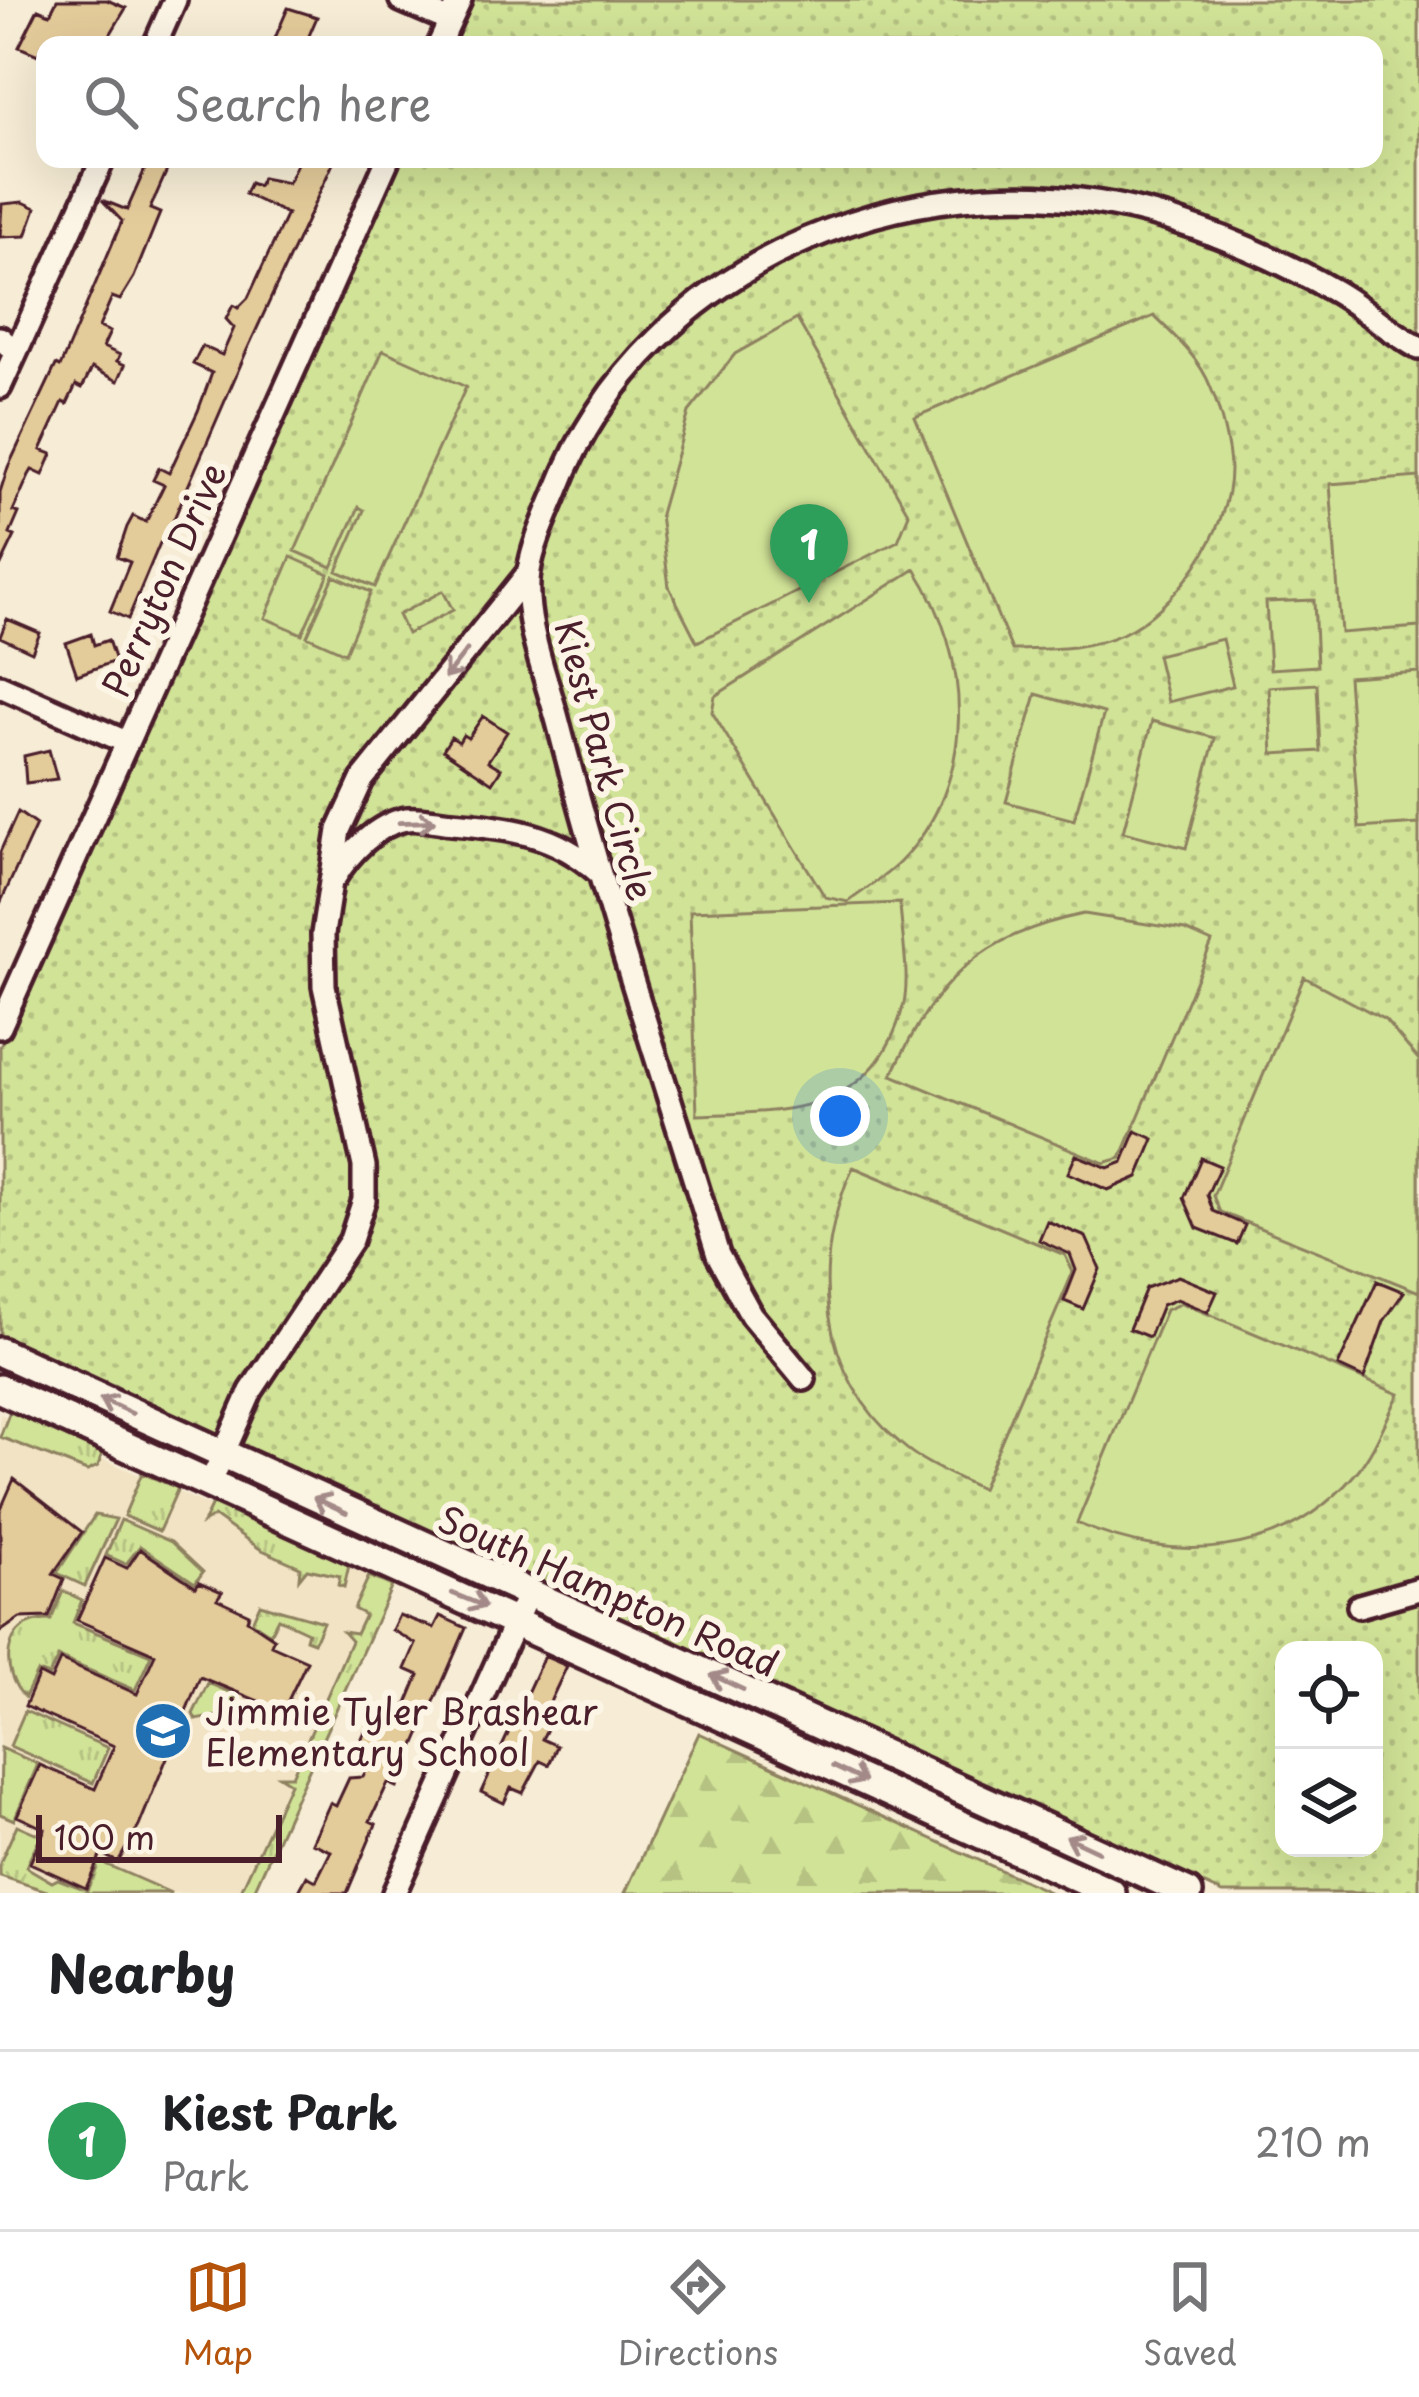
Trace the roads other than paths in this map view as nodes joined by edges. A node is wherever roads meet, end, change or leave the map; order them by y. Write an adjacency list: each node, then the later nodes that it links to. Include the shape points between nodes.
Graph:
1 (175, 0): 5 (street)
2 (401, 0): 4 (street)
3 (460, 0): 4 (street)
4 (450, 22): 6 (street)
5 (158, 36)
6 (444, 36)
7 (98, 168): 9 (street)
8 (384, 168): 14 (street, Perryton Drive)
9 (8, 345): 11 (street)
10 (1419, 348): 12 (street, Kiest Park Circle, via 1320,284 1166,218 1059,198 937,202 845,225 734,273 666,327 604,400 569,458)
11 (0, 387)
12 (529, 572): 15 (street, Kiest Park Circle, via 533,627); 16 (street, one-way to 16, via 362,780 339,830)
13 (0, 686): 14 (street)
14 (126, 742): 17 (street, Perryton Drive)
15 (603, 876): 16 (street, one-way to 15, via 356,850 407,819 539,834 573,849); 19 (street, Kiest Park Circle, via 718,1255 752,1316)
16 (330, 888): 21 (street, via 324,986 364,1166 364,1201 351,1240 279,1342)
17 (0, 1027)
18 (0, 1352): 21 (main road, South Hampton Road, one-way to 18)
19 (804, 1378)
20 (0, 1389): 22 (main road, South Hampton Road)
21 (223, 1455): 22 (street); 24 (main road, South Hampton Road, one-way to 21)
22 (209, 1486): 26 (main road, South Hampton Road, one-way to 26)
23 (1419, 1589): 25 (street)
24 (529, 1591): 26 (street); 27 (main road, South Hampton Road, one-way to 24)
25 (1359, 1606)
26 (514, 1620): 28 (main road, South Hampton Road, one-way to 28); 29 (street)
27 (997, 1805): 28 (main road); 31 (main road, South Hampton Road, one-way to 27)
28 (983, 1835): 30 (main road, South Hampton Road)
29 (394, 1893)
30 (1111, 1893)
31 (1188, 1893)

